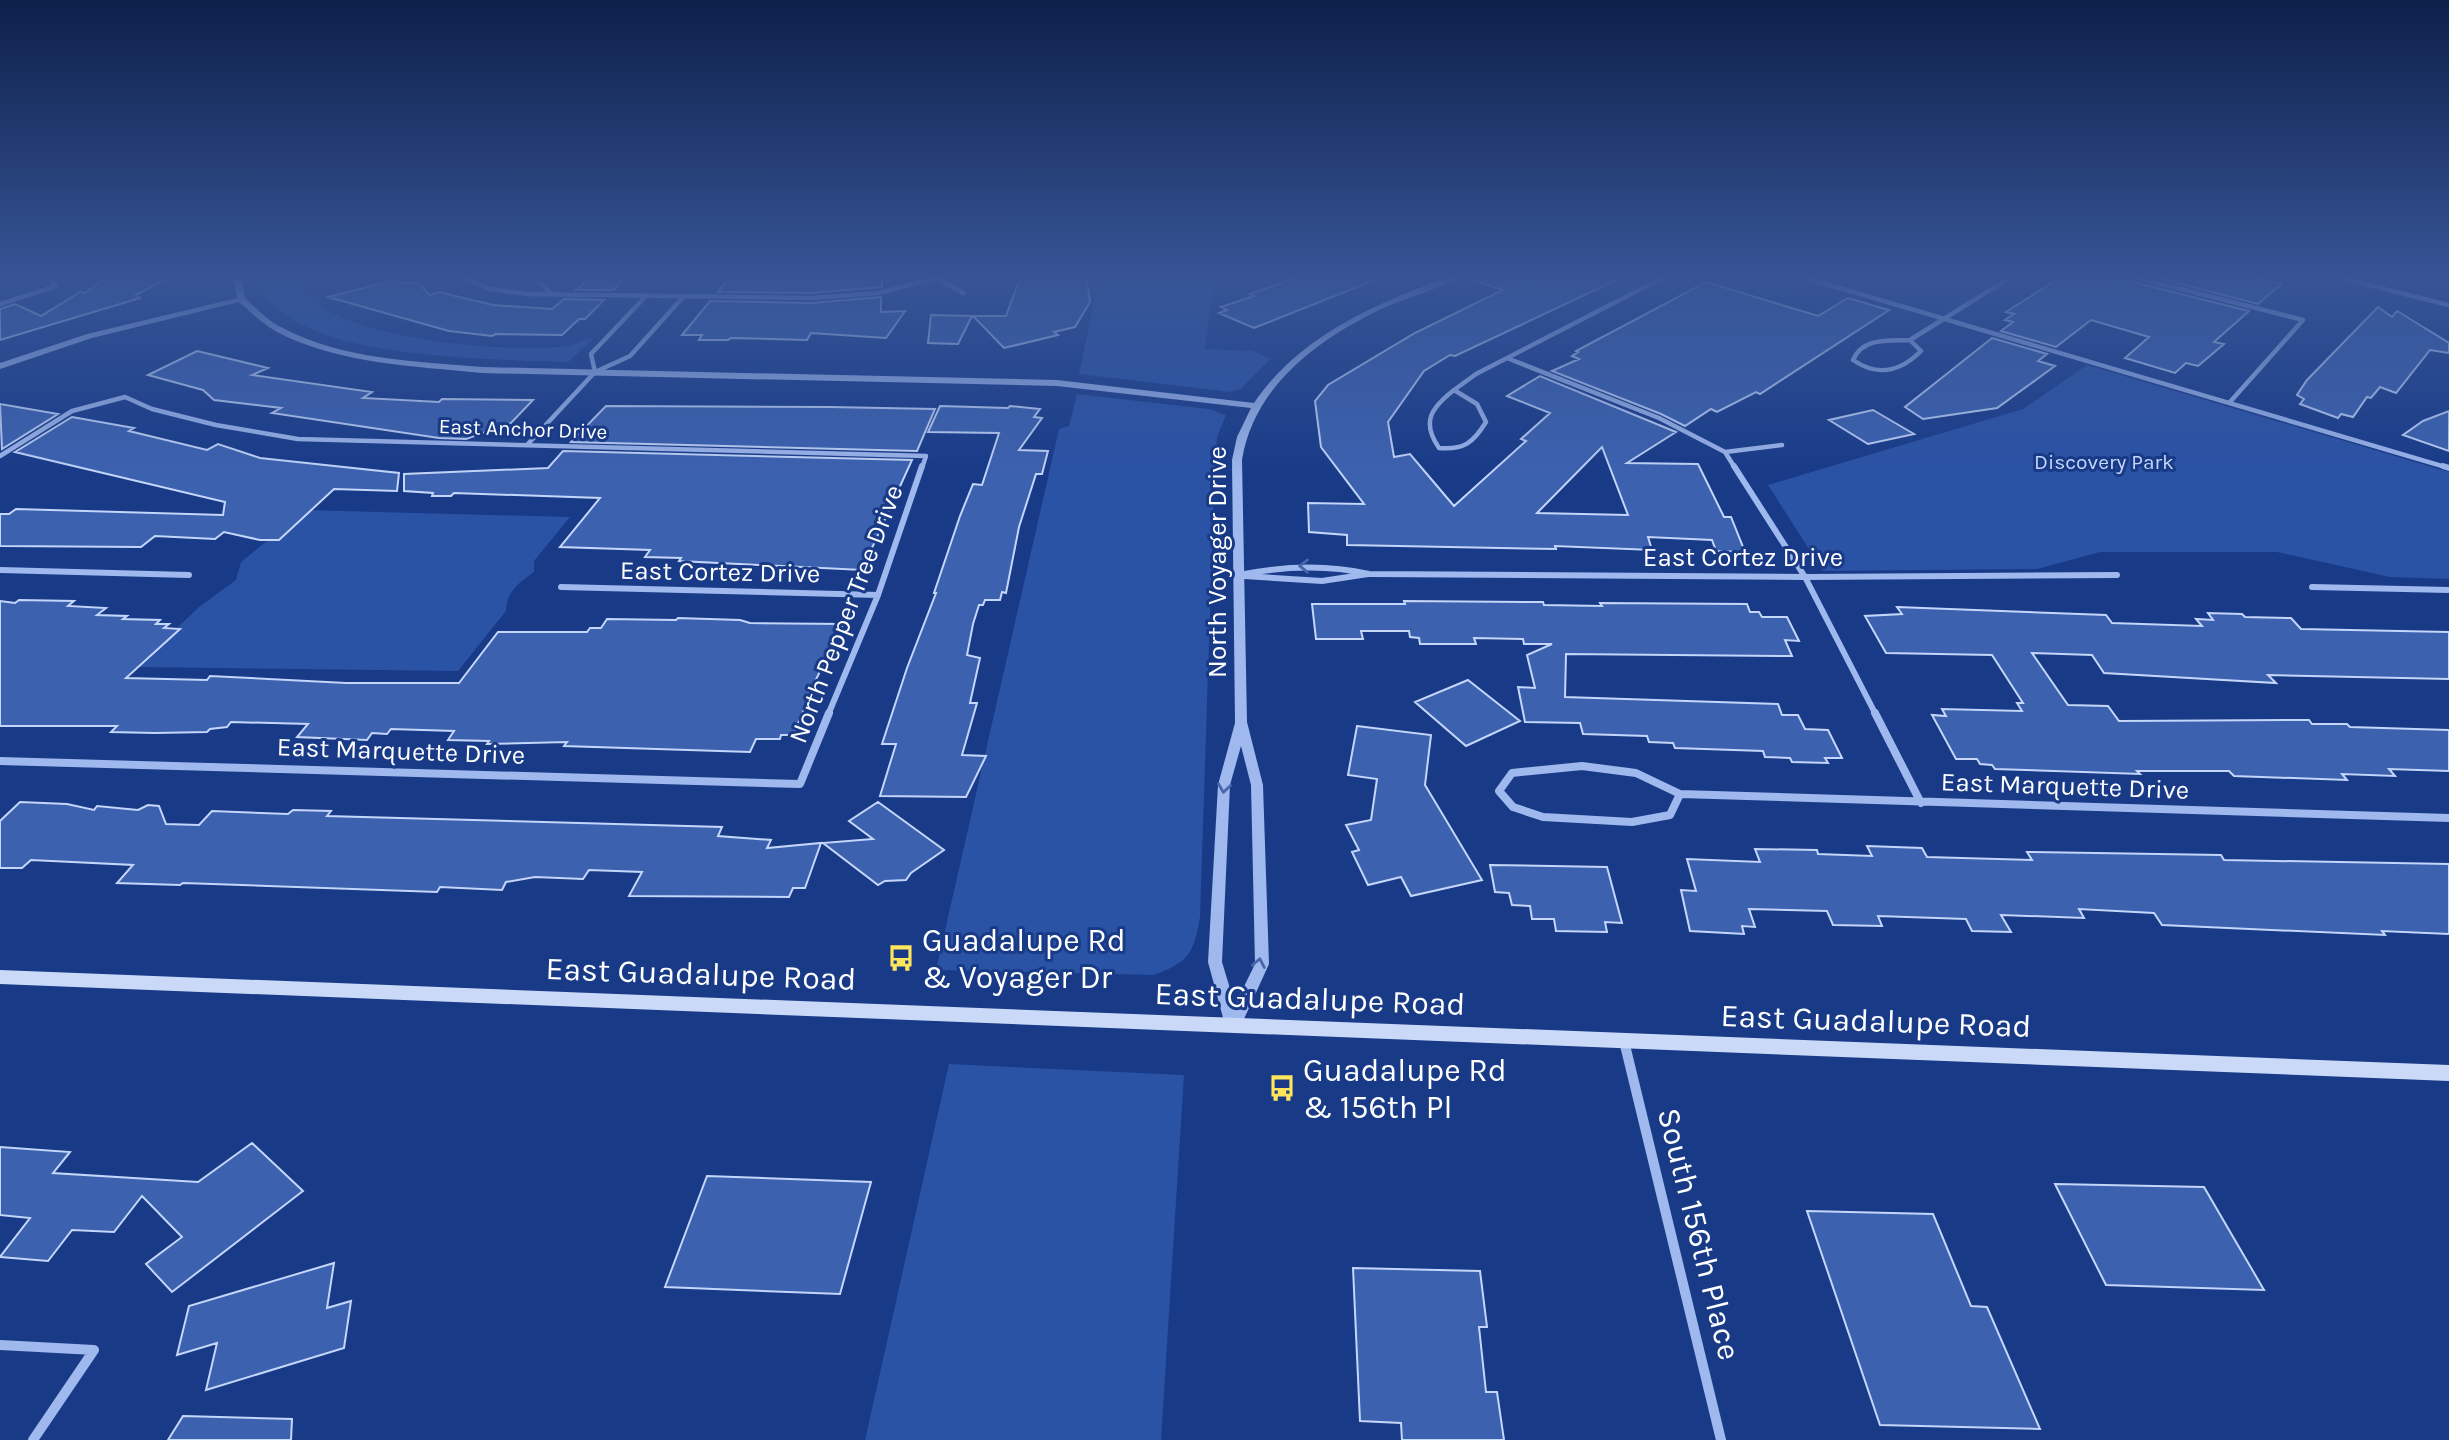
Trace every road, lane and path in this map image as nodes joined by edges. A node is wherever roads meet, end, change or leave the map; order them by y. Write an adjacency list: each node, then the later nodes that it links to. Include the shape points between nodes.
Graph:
1 (70, 342): 12 (street)
2 (315, 342): 13 (street, via 346,353 451,368)
3 (602, 342): 13 (street, via 591,354)
4 (642, 342): 13 (street, via 630,356)
5 (1316, 342): 16 (street, North Voyager Drive, via 1296,357)
6 (1538, 342): 11 (street)
7 (1870, 342): 8 (street, via 1853,359 1876,371 1900,369 1921,351)
8 (1912, 342)
9 (2027, 342): 15 (street)
10 (2284, 342): 15 (street)
11 (1507, 358): 14 (street); 19 (street, via 1659,418)
12 (0, 366)
13 (595, 372): 16 (street, via 1057,383); 17 (street)
14 (1453, 389): 14 (street, via 1435,406 1427,427 1429,438 1439,448 1458,450 1474,443 1486,422 1477,404)
15 (2231, 402): 22 (street)
16 (1254, 405): 26 (street, North Voyager Drive, via 1237,460)
17 (527, 445): 20 (street, East Anchor Drive, via 298,439 216,425 152,409 125,397 72,411); 21 (street, East Anchor Drive)
18 (1782, 445): 19 (street)
19 (1725, 452): 28 (street)
20 (0, 456)
21 (926, 456): 32 (street, North Pepper Tree Drive)
22 (2449, 468)
23 (0, 570): 25 (street)
24 (1368, 573): 26 (street, East Cortez Drive, via 1345,580); 26 (street, East Cortez Drive, one-way to 26, via 1343,567 1279,566); 28 (street, East Cortez Drive)
25 (189, 575)
26 (1239, 575): 33 (street, North Voyager Drive)
27 (2117, 575): 28 (street, East Cortez Drive)
28 (1805, 577): 37 (street)
29 (561, 587): 32 (street, East Cortez Drive)
30 (2312, 587): 31 (street)
31 (2449, 590)
32 (878, 595): 35 (street, North Pepper Tree Drive)
33 (1241, 722): 40 (street, North Voyager Drive, one-way to 40, via 1224,785 1215,962); 40 (street, North Voyager Drive, one-way to 33, via 1262,964 1257,785)
34 (0, 761): 35 (street, East Marquette Drive)
35 (800, 784)
36 (1680, 794): 36 (street, East Marquette Drive, via 1652,778 1622,769 1545,766 1512,773 1499,791 1513,807 1543,817 1632,822 1670,816); 37 (street, East Marquette Drive)
37 (1921, 803): 38 (street, East Marquette Drive)
38 (2449, 818)
39 (0, 976): 40 (main road, East Guadalupe Road)
40 (1233, 1025): 41 (main road, East Guadalupe Road)
41 (1625, 1041): 42 (main road, East Guadalupe Road); 45 (street, South 156th Place)
42 (2449, 1073)
43 (0, 1345): 44 (street, via 94,1350)
44 (33, 1440)
45 (1721, 1440)

